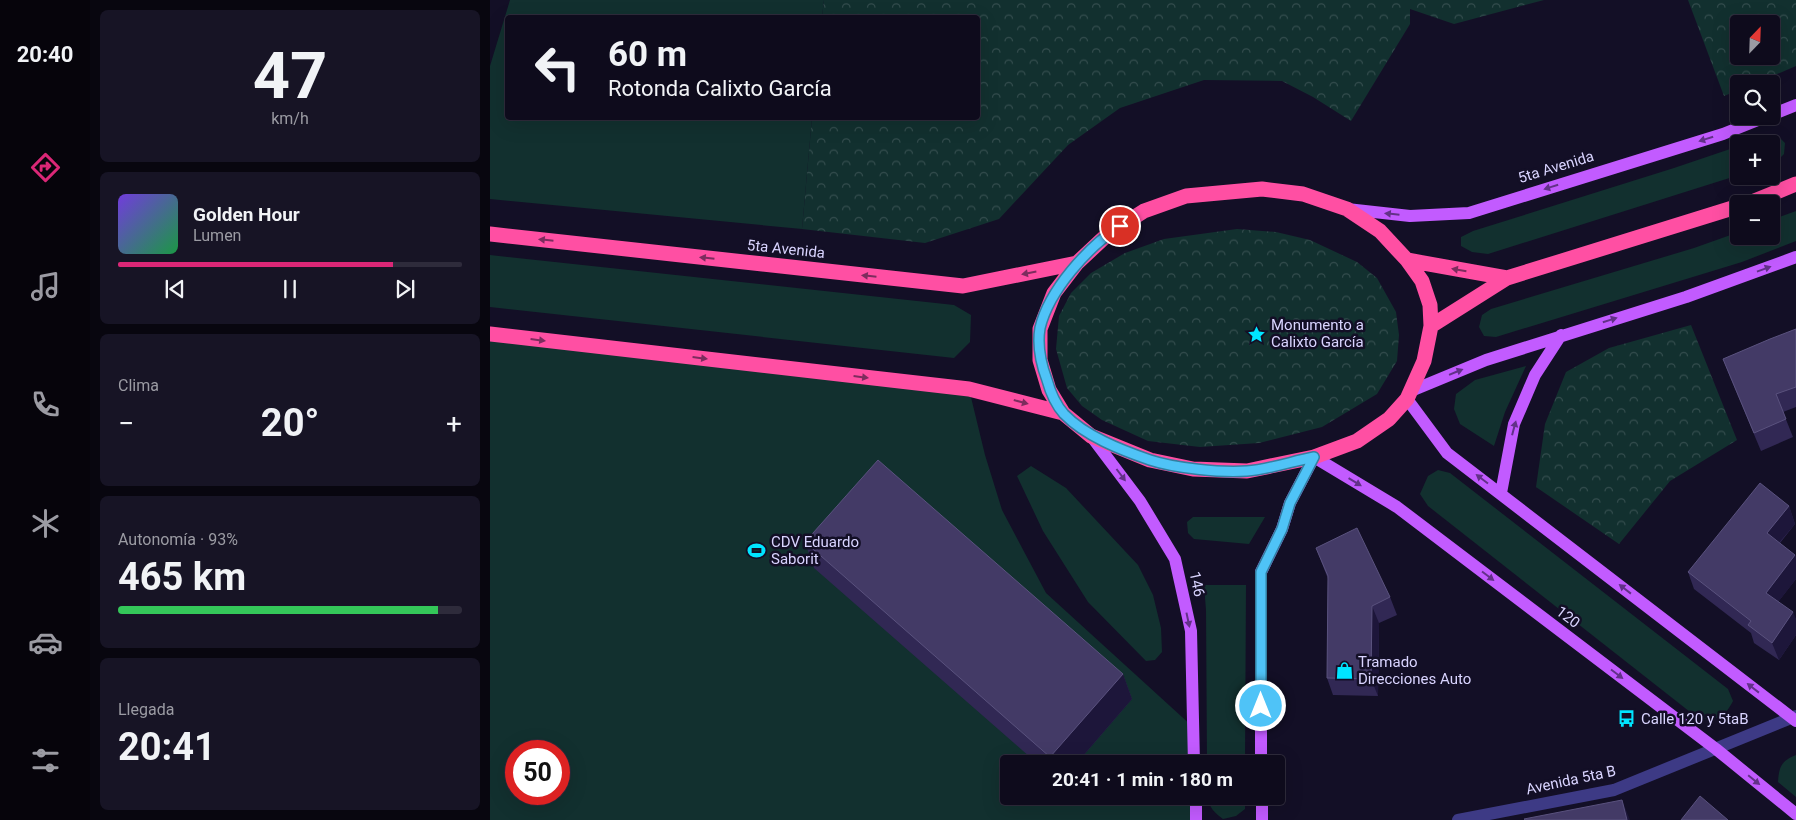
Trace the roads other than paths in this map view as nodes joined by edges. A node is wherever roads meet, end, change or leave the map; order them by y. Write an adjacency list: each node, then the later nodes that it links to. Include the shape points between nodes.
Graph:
1 (1796, 105): 2 (main road, 5ta Avenida)
2 (1780, 112)
3 (1746, 125): 6 (main road, 5ta Avenida, one-way to 6, via 1469,213 1410,216)
4 (1796, 184): 5 (highway)
5 (1769, 195)
6 (1347, 209): 10 (highway, via 1380,231); 11 (highway, via 1303,194 1262,189 1186,196 1144,211 1108,234)
7 (1730, 209): 12 (highway)
8 (490, 234): 11 (highway, 5ta Avenida, one-way to 8, via 963,286)
9 (1796, 257): 15 (main road, one-way to 9, via 1686,297)
10 (1407, 260): 12 (highway, one-way to 10); 13 (highway, via 1422,281 1430,305)
11 (1077, 263): 17 (highway, via 1054,293 1040,329 1040,360 1050,390)
12 (1507, 278): 13 (highway)
13 (1431, 326): 16 (highway, via 1424,360)
14 (490, 334): 17 (highway, one-way to 17, via 969,389)
15 (1562, 335): 16 (main road, one-way to 15, via 1486,360); 20 (main road, one-way to 15, via 1514,424 1535,375)
16 (1409, 395): 19 (highway, via 1389,419 1357,441); 20 (main road, one-way to 16, via 1447,453)
17 (1063, 413): 18 (highway)
18 (1092, 436): 19 (highway, via 1150,460 1193,469 1247,471); 23 (main road, 146, one-way to 23, via 1140,501 1175,559 1191,630)
19 (1314, 457): 22 (main road, 120, one-way to 22, via 1396,508); 24 (main road, via 1290,503 1282,529 1261,572)
20 (1501, 493): 21 (main road, one-way to 20)
21 (1795, 718): 22 (street, Avenida 5ta B)
22 (1716, 749): 27 (main road, 120, one-way to 27); 30 (street, Avenida 5ta B, via 1614,790)
23 (1194, 755)
24 (1262, 755)
25 (1196, 805): 28 (main road)
26 (1262, 805): 29 (main road)
27 (1796, 814)
28 (1196, 820)
29 (1262, 820)
30 (1458, 820)

